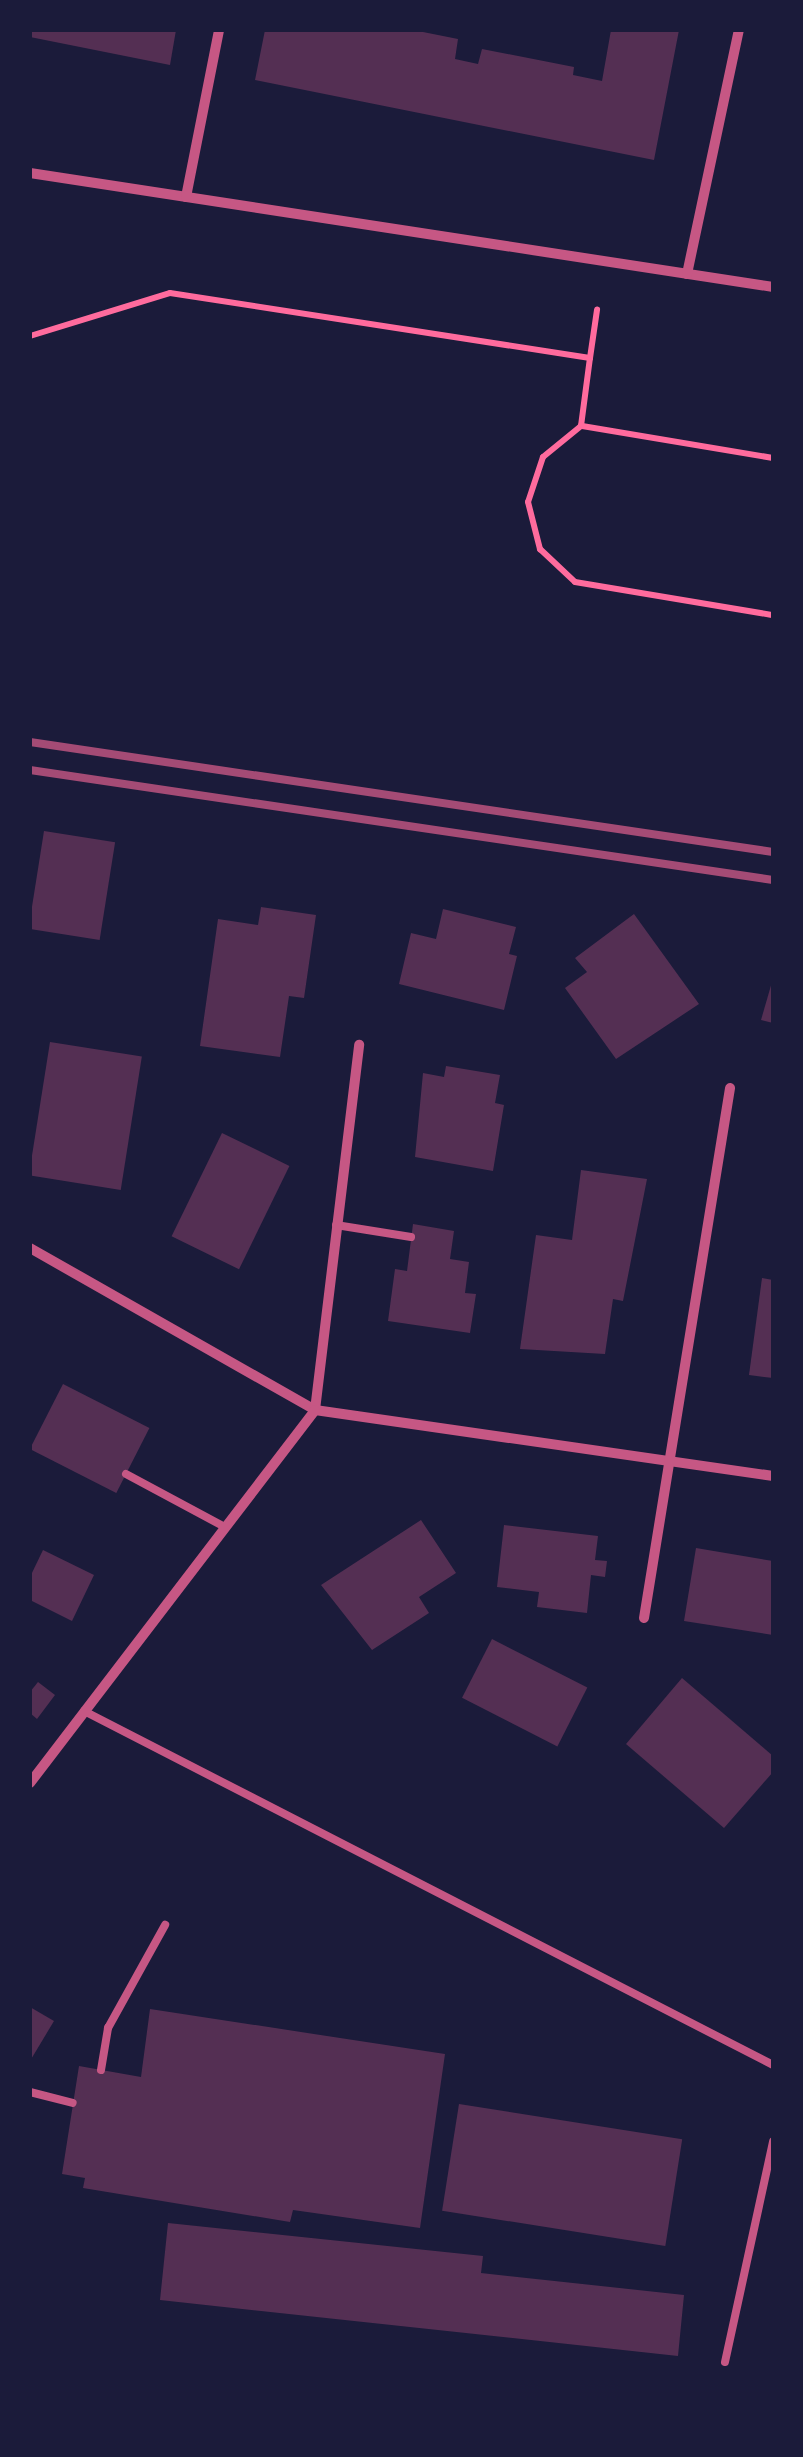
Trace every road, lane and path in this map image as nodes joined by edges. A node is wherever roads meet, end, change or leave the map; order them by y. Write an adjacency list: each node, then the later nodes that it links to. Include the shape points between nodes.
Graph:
1 (219, 30): 4 (street)
2 (739, 30): 5 (street)
3 (30, 174): 4 (street)
4 (186, 197): 5 (street)
5 (687, 274): 6 (street)
6 (773, 288)
7 (597, 310): 9 (path)
8 (30, 336): 9 (path, via 170,293)
9 (590, 358): 10 (path)
10 (581, 426): 11 (path); 12 (path, via 543,457 528,502 533,534 561,573 575,582)
11 (773, 458)
12 (773, 615)
13 (359, 1045): 15 (street)
14 (730, 1088): 19 (street)
15 (336, 1225): 16 (lane); 18 (street)
16 (411, 1236)
17 (30, 1248): 18 (street)
18 (315, 1410): 19 (street); 22 (street)
19 (667, 1460): 21 (street); 23 (street)
20 (126, 1474): 22 (lane)
21 (773, 1476)
22 (223, 1526): 24 (street)
23 (644, 1618)
24 (84, 1711): 25 (street); 27 (lane)
25 (30, 1782)
26 (165, 1926): 28 (lane, via 108,2028)
27 (773, 2066)
28 (101, 2070)
29 (30, 2092): 30 (lane)
30 (73, 2104)
31 (773, 2141): 32 (lane)
32 (725, 2362)

